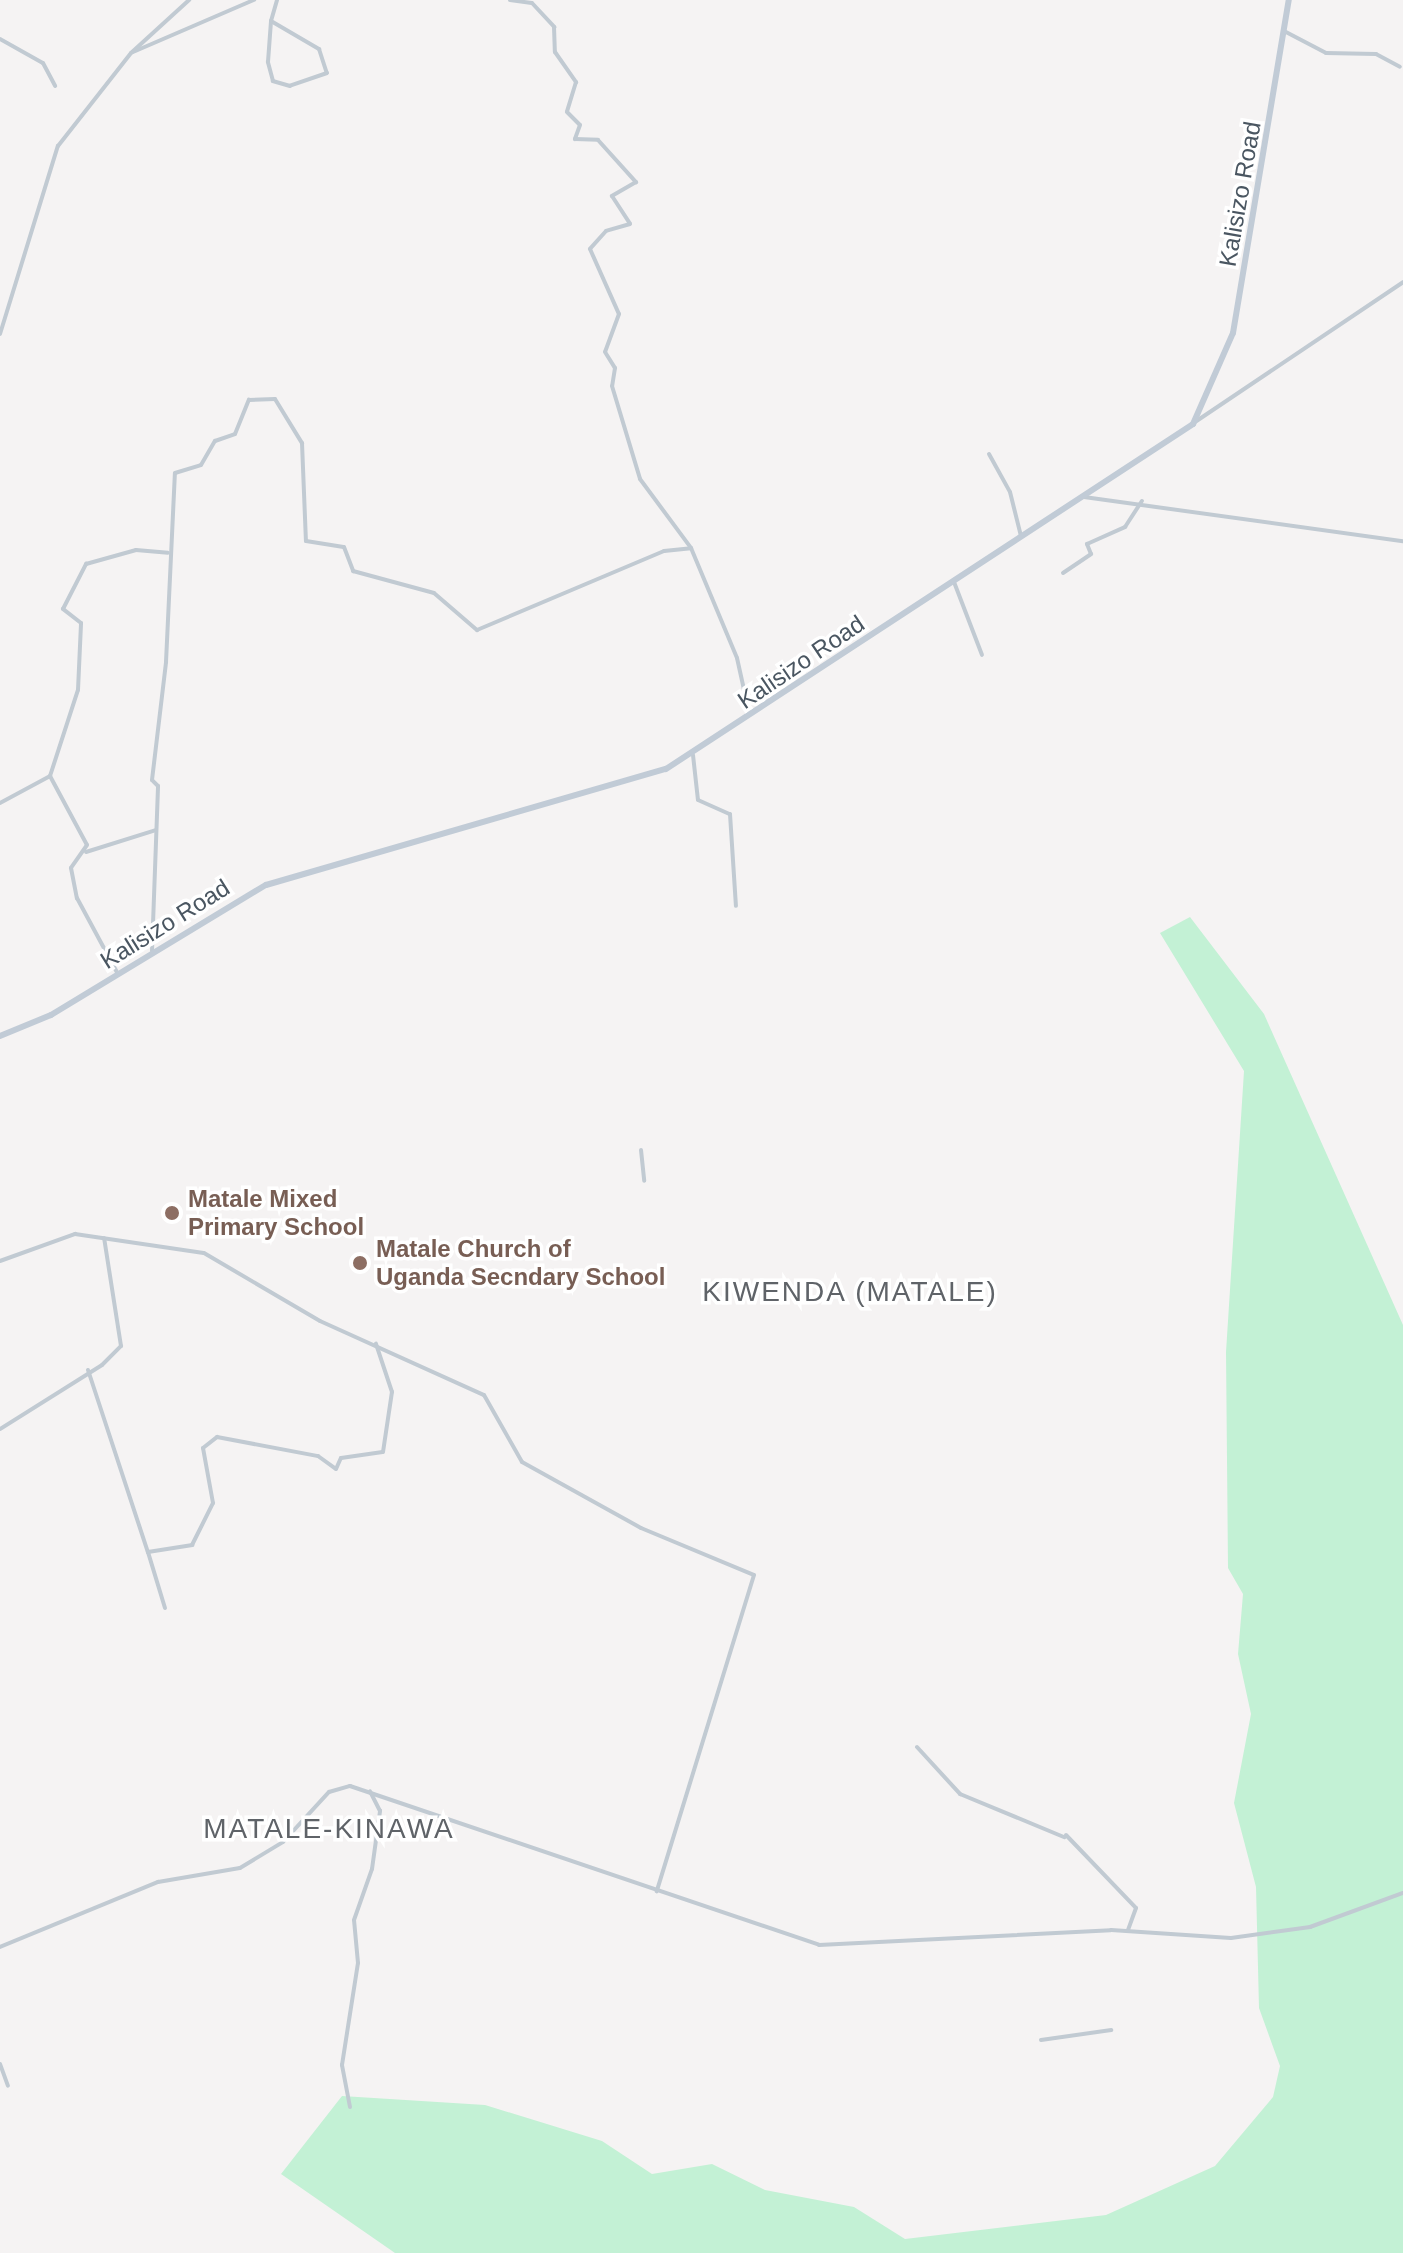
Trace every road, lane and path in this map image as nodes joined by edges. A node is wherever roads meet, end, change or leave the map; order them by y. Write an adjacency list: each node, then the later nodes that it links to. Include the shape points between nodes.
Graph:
1 (189, 0): 9 (street)
2 (254, 0): 9 (street)
3 (277, 0): 6 (street)
4 (510, 0): 22 (street, via 532,3 554,27 555,52 576,82 567,112 580,125 575,139 598,140 636,182 612,196 630,224 606,231 590,249 619,314 605,352 615,368 612,386 640,479)
5 (1289, 0): 7 (street, Kalisizo Road)
6 (271, 21): 6 (street, via 273,81 290,86 327,73 319,49)
7 (1284, 31): 10 (street, via 1326,53 1376,54); 14 (street, Kalisizo Road, via 1233,333)
8 (0, 39): 11 (street, via 43,63)
9 (131, 53): 13 (street, via 58,146)
10 (1400, 67)
11 (55, 86)
12 (1403, 282): 14 (street)
13 (0, 334)
14 (1193, 424): 16 (street, Kalisizo Road)
15 (989, 454): 20 (street, via 1010,492)
16 (1099, 488): 17 (street); 18 (street, Kalisizo Road)
17 (1106, 496): 18 (street); 19 (street)
18 (1084, 497): 20 (street, Kalisizo Road)
19 (1142, 501): 21 (street); 24 (street, via 1125,527 1087,544 1091,554)
20 (1021, 538): 25 (street, Kalisizo Road)
21 (1403, 541)
22 (691, 548): 23 (street, via 664,551 477,630 434,593 353,571 344,547 306,541 305,451 268,395 246,403 239,429 215,441 201,465 176,472); 27 (street, via 737,658 751,710)
23 (168, 553): 29 (street, via 136,550 86,564 63,609 81,623 78,690); 31 (street, via 166,662 152,780 158,786)
24 (1063, 573)
25 (954, 582): 26 (street); 27 (street, Kalisizo Road)
26 (982, 655)
27 (742, 724): 28 (street, Kalisizo Road)
28 (693, 755): 33 (street, via 698,800 730,814); 34 (street, Kalisizo Road, via 619,787 311,868 226,904)
29 (50, 776): 30 (street); 32 (street, via 84,834)
30 (0, 803)
31 (156, 830): 32 (street); 34 (street)
32 (86, 852): 35 (street, via 71,868 77,898)
33 (736, 906)
34 (152, 951): 35 (street, Kalisizo Road)
35 (119, 976): 36 (street, Kalisizo Road)
36 (0, 1036)
37 (641, 1150): 38 (street)
38 (644, 1181)
39 (104, 1238): 40 (street, via 66,1236); 41 (street, via 204,1253 320,1321); 42 (street, via 121,1346)
40 (0, 1261)
41 (376, 1344): 44 (street, via 392,1392 383,1452 341,1458 336,1469 318,1456 217,1437 203,1448 213,1503 192,1545); 48 (street, via 484,1395 522,1462 641,1528 756,1578)
42 (88, 1370): 43 (street); 44 (street)
43 (0, 1429)
44 (148, 1552): 45 (street)
45 (165, 1608)
46 (917, 1747): 50 (street, via 960,1794 1065,1836 1136,1908)
47 (366, 1788): 48 (street); 51 (street, via 329,1792 283,1842 240,1868 158,1882); 56 (street, via 380,1811 354,1920 358,1963 342,2065)
48 (657, 1892): 50 (street, via 819,1945)
49 (1403, 1893): 50 (street, via 1346,1918 1251,1936)
50 (1128, 1930)
51 (0, 1947)
52 (1111, 2030): 53 (street)
53 (1041, 2040)
54 (0, 2064): 55 (street)
55 (8, 2086)
56 (350, 2107)

